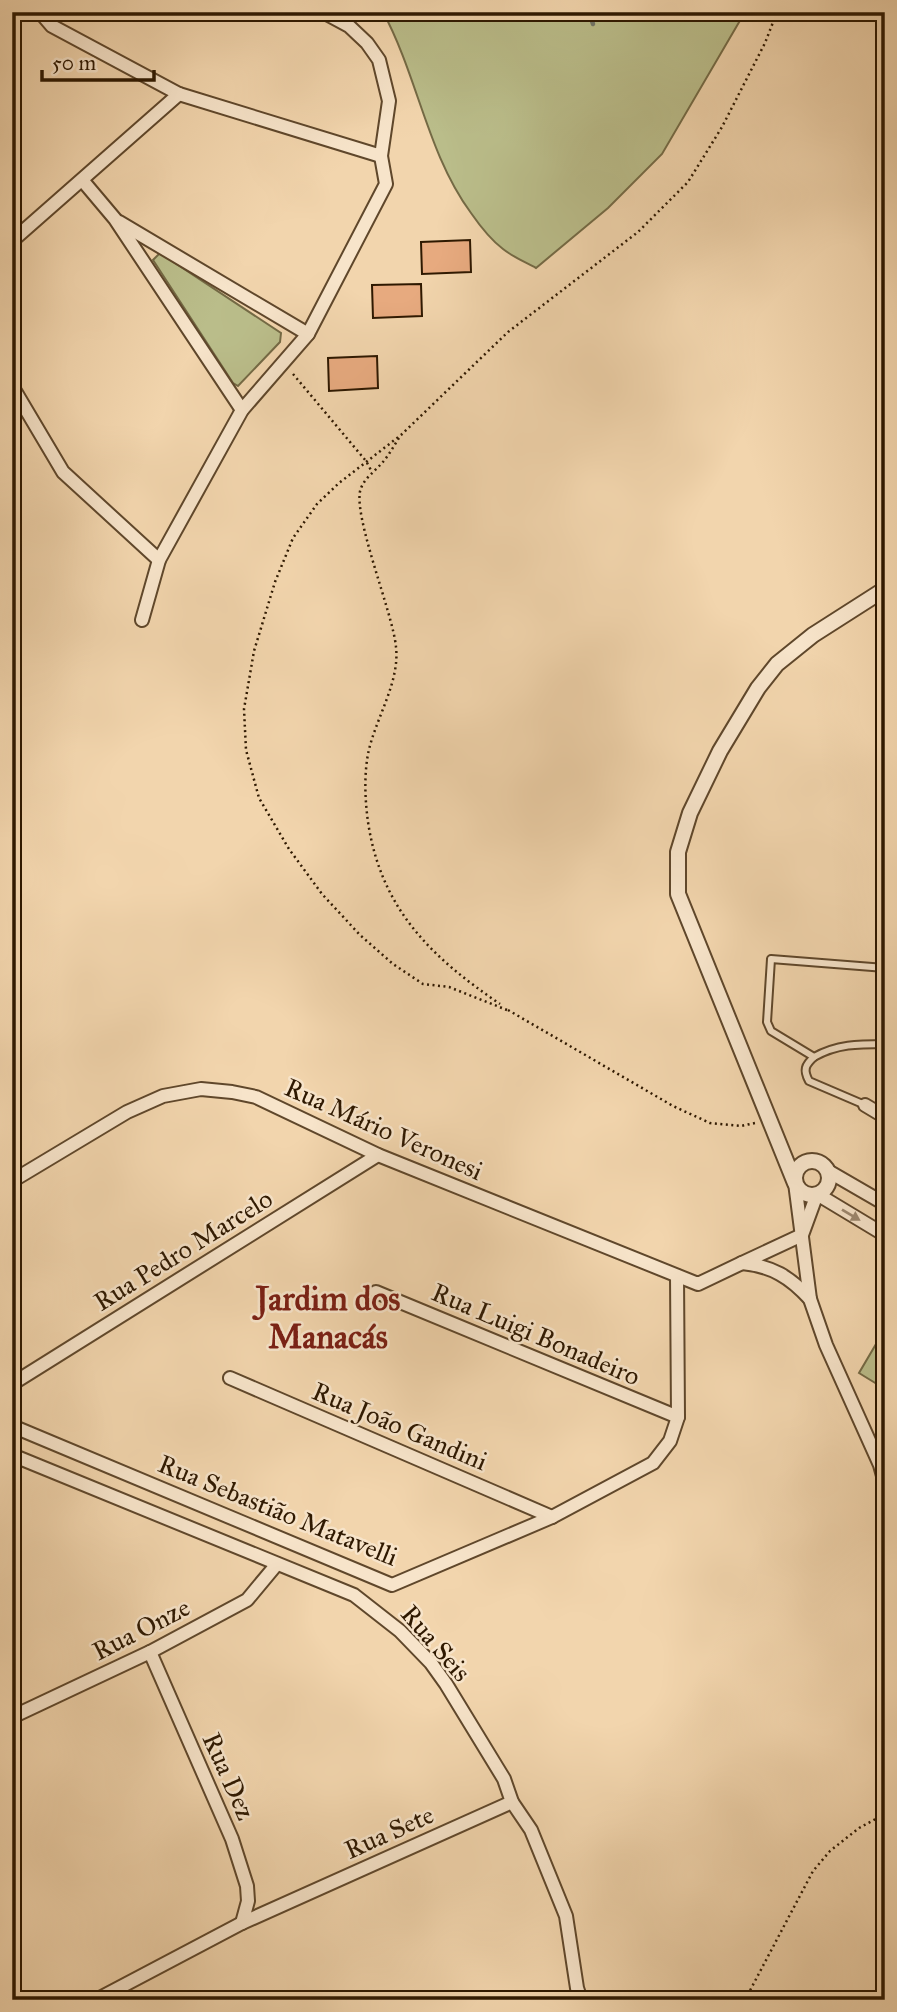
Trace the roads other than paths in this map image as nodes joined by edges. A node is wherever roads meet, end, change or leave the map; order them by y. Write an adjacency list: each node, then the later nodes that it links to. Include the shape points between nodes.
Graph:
1 (40, 12): 3 (street, via 52,26)
2 (323, 12): 4 (street, via 348,26 379,60 389,101)
3 (179, 94): 4 (street); 5 (street)
4 (382, 156): 8 (street, via 386,184)
5 (83, 181): 6 (street); 7 (street)
6 (115, 219): 8 (street); 10 (street)
7 (12, 241)
8 (308, 334): 10 (street)
9 (12, 386): 11 (street, via 63,472)
10 (242, 410): 11 (street)
11 (159, 560): 13 (street)
12 (885, 589): 19 (street, via 813,635 777,664 758,688 720,751 690,813 678,852 678,894)
13 (142, 620)
14 (885, 968): 16 (lane, via 772,959 767,1027)
15 (885, 1044): 16 (lane, via 845,1045)
16 (814, 1057): 17 (lane, via 804,1073 809,1081)
17 (865, 1105): 18 (street)
18 (885, 1117)
19 (778, 1139): 21 (street); 24 (street)
20 (378, 1155): 23 (street, Rua Mário Veronesi, via 256,1097 201,1089 163,1096 127,1112); 30 (street, Rua Mário Veronesi); 34 (street, Rua Pedro Marcelo)
21 (808, 1160): 22 (street, via 820,1162); 24 (street, via 795,1172)
22 (828, 1171): 25 (street, via 826,1187); 26 (street)
23 (12, 1181)
24 (795, 1183): 25 (street, via 806,1195); 27 (street)
25 (817, 1194): 27 (street); 28 (street, one-way to 28)
26 (885, 1204)
27 (802, 1235): 29 (street, Rua Mário Veronesi); 32 (street)
28 (885, 1235)
29 (742, 1263): 30 (street, Rua Mário Veronesi, via 698,1284); 32 (street, via 776,1270)
30 (677, 1276): 35 (street, Rua Sebastião Matavelli)
31 (376, 1292): 35 (street, Rua Luigi Bonadeiro)
32 (810, 1299): 38 (street)
33 (230, 1378): 39 (street, Rua João Gandini)
34 (12, 1384)
35 (678, 1417): 39 (street, Rua Sebastião Matavelli, via 670,1441 653,1463)
36 (12, 1426): 39 (street, Rua Sebastião Matavelli, via 392,1585)
37 (12, 1455): 40 (street, Rua Seis)
38 (885, 1483)
39 (552, 1517)
40 (277, 1564): 41 (street, Rua Onze, via 247,1600); 43 (street, Rua Seis, via 354,1595 415,1646 478,1735)
41 (150, 1652): 42 (street, Rua Onze); 44 (street, Rua Dez, via 232,1839 247,1886)
42 (12, 1717)
43 (512, 1802): 44 (street, Rua Sete); 46 (street, via 531,1830 566,1916)
44 (242, 1923): 45 (street, Rua Sete)
45 (96, 2000)
46 (581, 2000)

